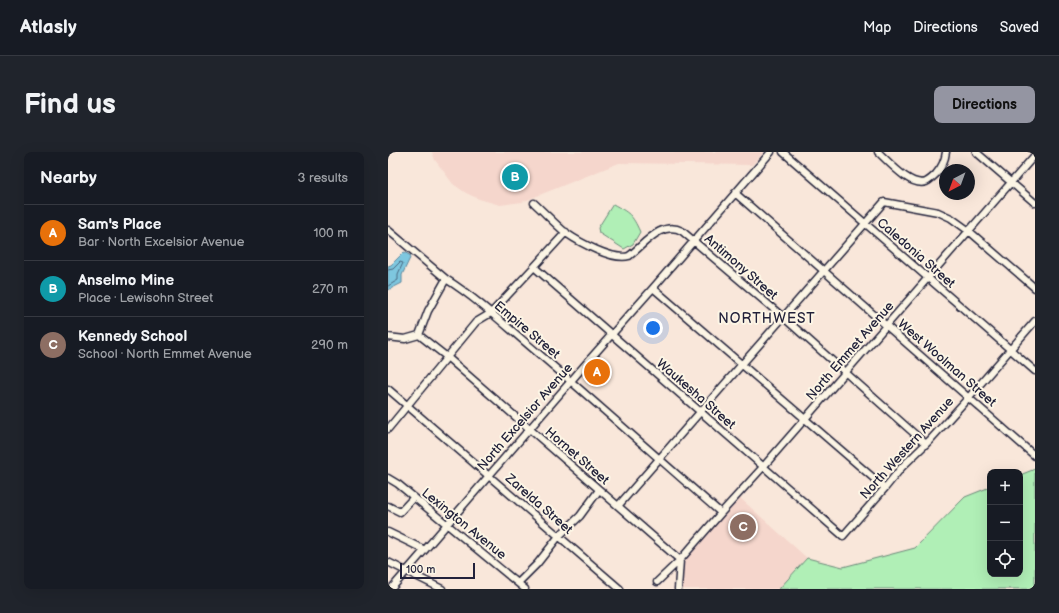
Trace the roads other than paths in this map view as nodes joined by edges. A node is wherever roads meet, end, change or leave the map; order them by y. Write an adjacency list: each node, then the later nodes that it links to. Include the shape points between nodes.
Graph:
1 (771, 152): 8 (street, North Excelsior Avenue)
2 (783, 152): 11 (street, Caledonia Street)
3 (878, 152): 4 (street, via 908,178 920,182 932,179 942,168)
4 (946, 152)
5 (976, 152): 7 (street)
6 (1035, 155): 7 (street, North Emmet Avenue)
7 (1011, 182): 10 (street); 13 (street, North Emmet Avenue)
8 (735, 193): 15 (street, North Excelsior Avenue); 17 (street, West Woolman Street)
9 (534, 203): 14 (street)
10 (1035, 203)
11 (865, 223): 13 (street, via 884,202 938,212); 17 (street); 18 (street, Caledonia Street)
12 (388, 230): 19 (street, Empire Street)
13 (969, 231): 18 (street, North Emmet Avenue); 21 (street)
14 (566, 232): 15 (street, Antimony Street, via 616,257 625,257 633,253 652,236 670,228 679,229); 16 (street)
15 (694, 241): 20 (street, North Excelsior Avenue); 23 (street, Antimony Street)
16 (534, 267): 22 (street); 26 (street, Waukesha Street)
17 (824, 270): 23 (street); 25 (street, West Woolman Street)
18 (928, 278): 25 (street, North Emmet Avenue); 29 (street, Caledonia Street)
19 (446, 279): 22 (street, Empire Street); 27 (street, via 428,311)
20 (653, 288): 26 (street, North Excelsior Avenue); 31 (street)
21 (1035, 288)
22 (491, 313): 30 (street, via 476,322); 34 (street, Empire Street)
23 (783, 317): 31 (street); 33 (street, Antimony Street)
24 (1035, 321): 29 (street, North Western Avenue)
25 (886, 325): 33 (street, North Emmet Avenue); 36 (street, West Woolman Street)
26 (612, 334): 34 (street, North Excelsior Avenue); 38 (street, Waukesha Street)
27 (420, 335): 28 (street, via 405,339); 30 (street, Hornet Street)
28 (388, 337)
29 (1010, 350): 32 (street, Caledonia Street); 36 (street, North Western Avenue)
30 (447, 357): 37 (street); 41 (street, Hornet Street)
31 (742, 365): 38 (street); 39 (street)
32 (1035, 371)
33 (845, 372): 39 (street, North Emmet Avenue); 42 (street, Antimony Street)
34 (571, 381): 41 (street, North Excelsior Avenue); 44 (street, Empire Street)
35 (388, 389): 37 (street, Zarelda Street)
36 (969, 397): 42 (street, North Western Avenue); 43 (street, West Woolman Street)
37 (407, 406): 40 (street); 46 (street, Zarelda Street)
38 (700, 412): 44 (street); 45 (street, Waukesha Street)
39 (805, 420): 45 (street, North Emmet Avenue); 48 (street)
40 (388, 429)
41 (529, 429): 46 (street, North Excelsior Avenue); 49 (street, Hornet Street)
42 (926, 444): 48 (street, North Western Avenue)
43 (1035, 456)
44 (659, 460): 52 (street); 53 (street, Empire Street)
45 (763, 467): 53 (street, North Emmet Avenue); 57 (street, Waukesha Street)
46 (489, 476): 54 (street, North Excelsior Avenue); 56 (street, Zarelda Street)
47 (388, 478): 50 (street, Lexington Avenue)
48 (885, 488): 57 (street, North Western Avenue)
49 (599, 490): 52 (street, Hornet Street); 56 (street, via 580,516)
50 (414, 497): 51 (street, via 400,512); 54 (street, Lexington Avenue)
51 (388, 506)
52 (618, 506): 59 (street, Hornet Street)
53 (721, 513): 59 (street, North Emmet Avenue)
54 (446, 524): 58 (street, North Excelsior Avenue); 62 (street, Lexington Avenue)
55 (388, 532): 58 (street)
56 (559, 536): 62 (street, via 537,564); 67 (street, Zarelda Street)
57 (843, 536)
58 (425, 550): 61 (street, North Excelsior Avenue)
59 (680, 560): 63 (street, North Emmet Avenue); 68 (street)
60 (388, 562): 61 (street)
61 (406, 571): 64 (street, North Excelsior Avenue); 65 (street)
62 (518, 582): 66 (street, Lexington Avenue)
63 (658, 582)
64 (391, 589)
65 (442, 589)
66 (525, 589)
67 (620, 589)
68 (678, 589)

